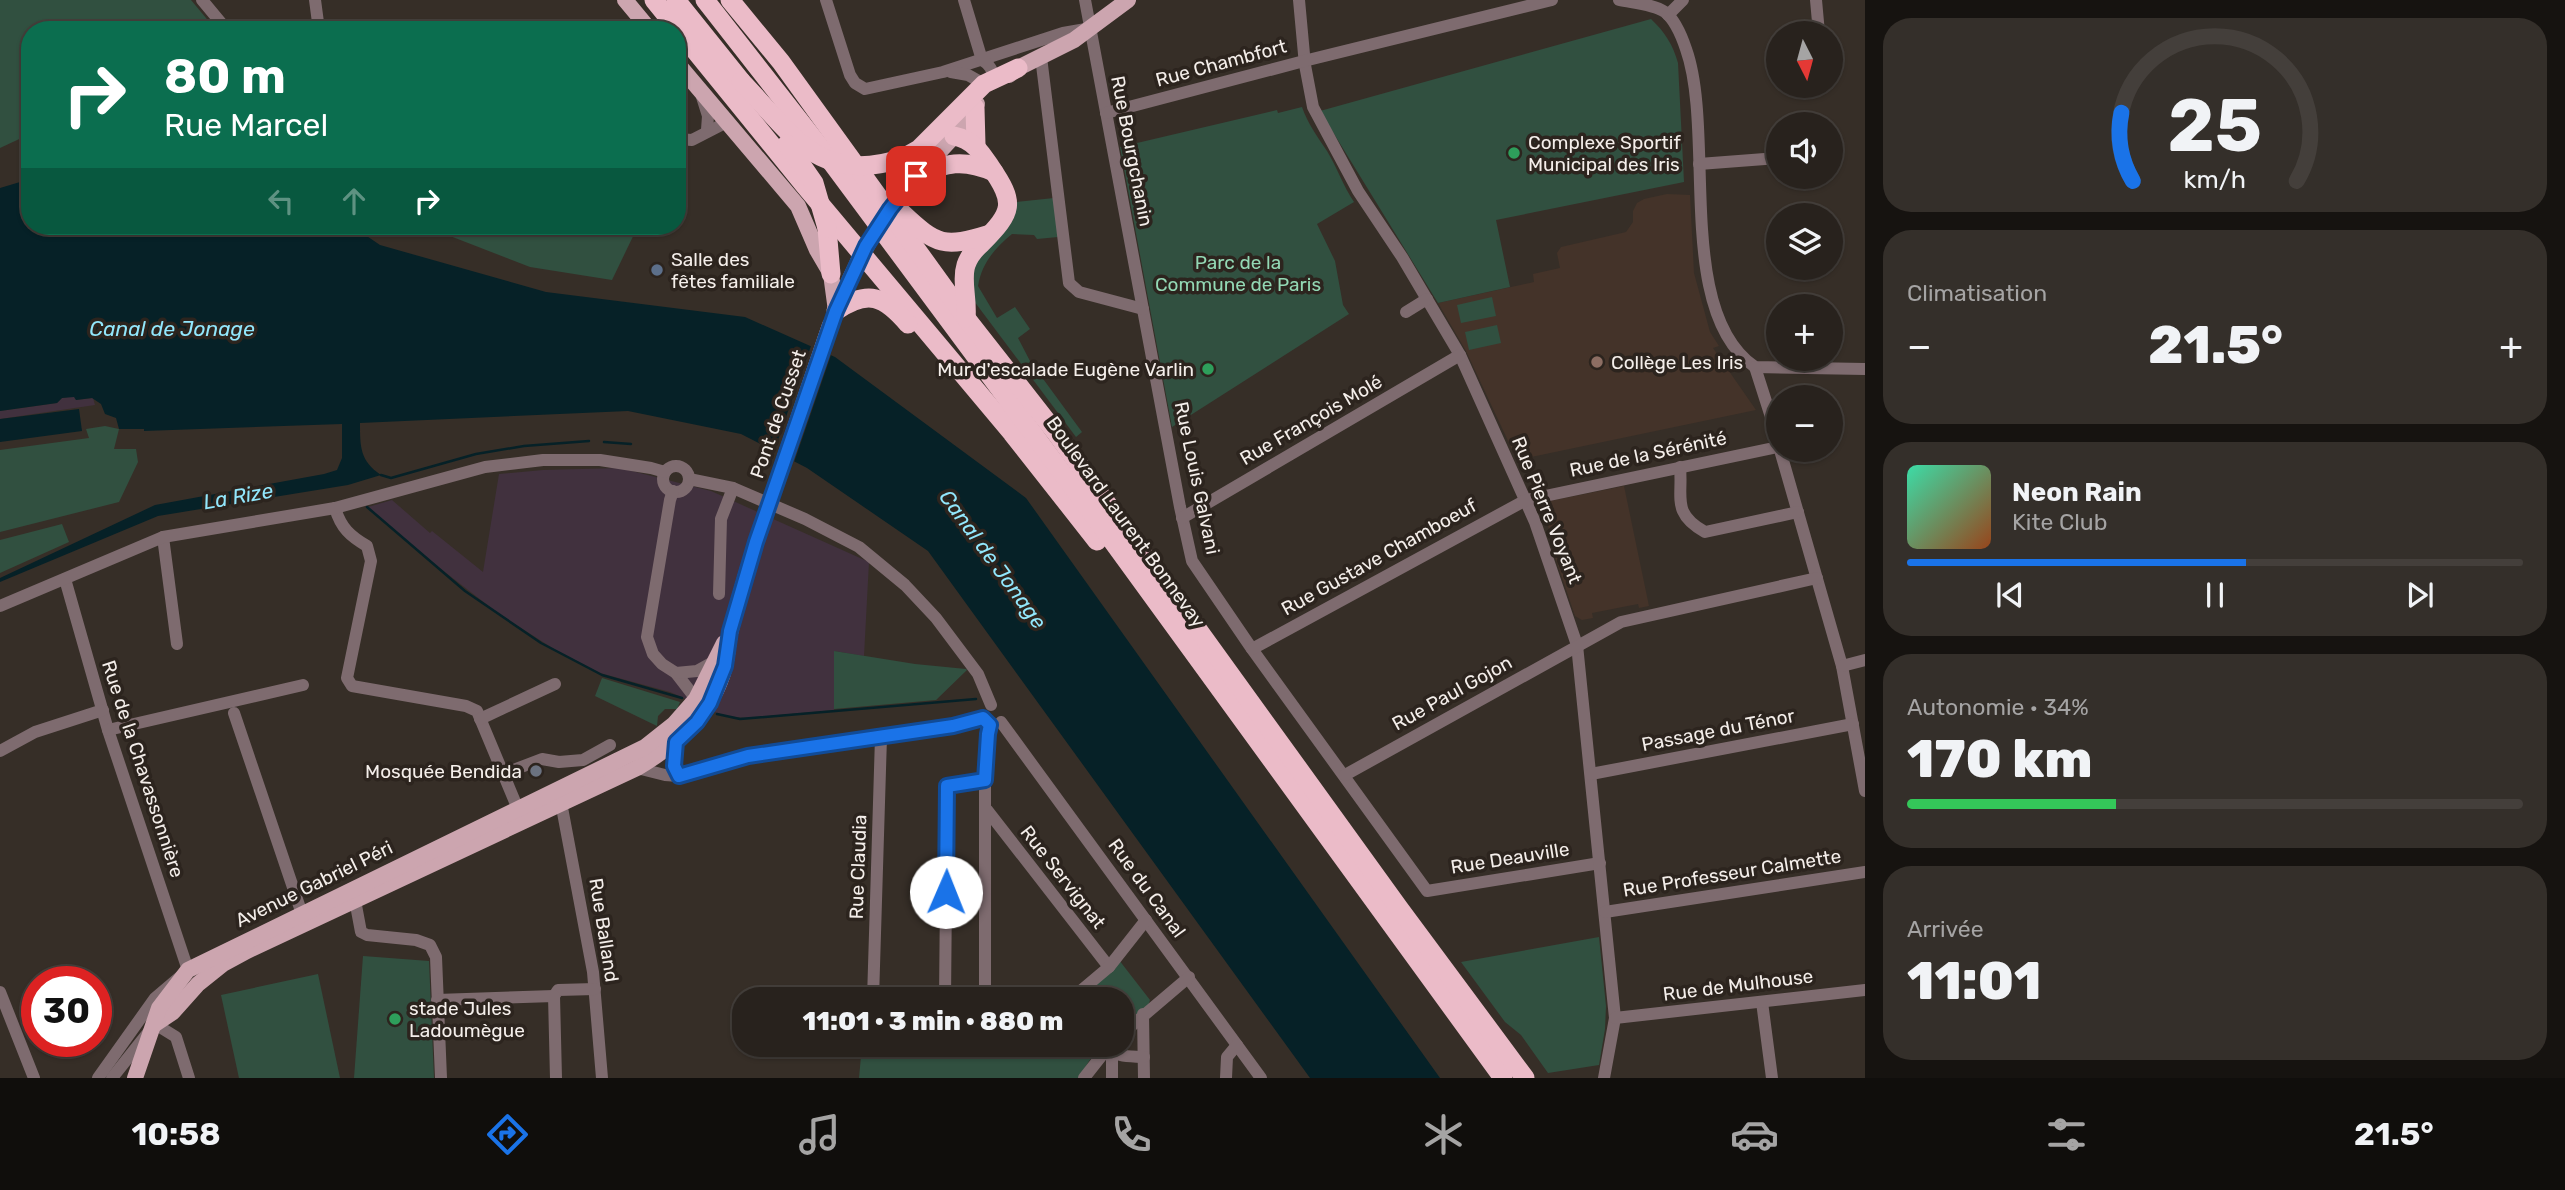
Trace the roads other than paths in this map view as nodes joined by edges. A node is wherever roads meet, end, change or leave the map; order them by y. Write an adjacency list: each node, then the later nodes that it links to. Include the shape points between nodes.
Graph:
1 (202, 0): 19 (street)
2 (315, 0): 20 (street)
3 (625, 0): 21 (main road)
4 (642, 0): 22 (highway)
5 (654, 0): 23 (highway)
6 (676, 0): 33 (highway)
7 (705, 0): 77 (highway, Boulevard Laurent Bonnevay, via 824,152)
8 (730, 0): 46 (highway, Boulevard Laurent Bonnevay)
9 (825, 0): 31 (street, via 846,66 860,88 943,72)
10 (964, 0): 31 (street)
11 (1084, 0): 25 (street, Rue Bourgchanin)
12 (1128, 0): 25 (main road, Pont de Cusset)
13 (1299, 0): 29 (street, Rue Pierre Voyant)
14 (1552, 0): 29 (street, Rue Chambfort)
15 (1619, 0): 18 (street)
16 (1683, 0): 18 (street)
17 (1816, 0): 24 (street)
18 (1668, 15): 43 (street, via 1690,61)
19 (220, 21)
20 (318, 21)
21 (642, 21)
22 (660, 21)
23 (671, 21)
24 (1818, 21)
25 (1090, 29): 28 (main road, Pont de Cusset); 31 (street, via 1063,33); 36 (street, Rue Bourgchanin)
26 (686, 41): 47 (highway)
27 (686, 52): 47 (highway)
28 (1041, 57): 30 (main road, Pont de Cusset); 51 (street, via 1069,282 1079,292)
29 (1304, 61): 36 (street, Rue Chambfort); 50 (street, Rue Pierre Voyant, via 1319,121)
30 (1018, 68): 31 (highway); 35 (main road, Pont de Cusset, via 988,91)
31 (980, 72): 33 (highway, bridge, via 964,101 919,149 887,163 856,166 810,153)
32 (686, 73): 34 (main road)
33 (741, 81): 47 (highway, bridge, via 814,183)
34 (694, 82): 37 (main road); 38 (street, via 704,100)
35 (975, 108): 39 (main road, Pont de Cusset); 41 (highway)
36 (1106, 113): 51 (street, Rue Bourgchanin)
37 (727, 122): 38 (street); 49 (main road, via 799,206)
38 (708, 130): 40 (street)
39 (954, 136): 41 (highway); 45 (main road, Pont de Cusset)
40 (686, 140)
41 (976, 145): 44 (highway)
42 (1766, 159): 43 (street)
43 (1699, 164): 56 (street, via 1704,253 1717,315 1743,358)
44 (994, 172): 45 (highway, via 962,163); 48 (highway, via 1006,191 1007,206 1002,222)
45 (916, 176): 53 (main road, Pont de Cusset, bridge, via 878,226)
46 (880, 197): 48 (highway, via 940,242); 54 (highway, Boulevard Laurent Bonnevay)
47 (835, 230): 49 (highway); 59 (highway)
48 (991, 233): 54 (highway, via 965,266)
49 (831, 274): 53 (main road)
50 (1427, 299): 52 (street); 55 (street, Rue Pierre Voyant)
51 (1143, 309): 70 (street, Rue Louis Galvani)
52 (1406, 312)
53 (833, 318): 59 (highway, via 848,303 876,297 898,312 995,424); 76 (main road, Pont de Cusset, bridge)
54 (967, 318): 152 (highway, Boulevard Laurent Bonnevay, via 1056,433)
55 (1460, 355): 67 (street, Rue Pierre Voyant); 70 (street, Rue François Molé)
56 (1755, 367): 57 (street); 58 (street)
57 (1865, 369)
58 (1766, 401)
59 (1012, 433): 77 (highway, via 1146,606)
60 (1766, 451): 62 (street, Rue de la Sérénité)
61 (1783, 462): 69 (street)
62 (1680, 467): 67 (street, Rue de la Sérénité); 69 (street, via 1681,508 1705,532)
63 (665, 472): 64 (street, via 680,467); 66 (street, via 664,484); 68 (street, via 600,460 543,460 485,467)
64 (688, 479): 65 (street); 66 (street, via 685,487)
65 (733, 488): 74 (street, via 721,519); 91 (street, via 859,547 896,577 936,618 975,669 990,705 983,712)
66 (673, 491): 84 (street, via 647,637 653,654)
67 (1526, 500): 79 (street, Rue Pierre Voyant); 80 (street, Rue Gustave Chamboeuf)
68 (335, 508): 71 (street); 90 (street, via 348,535 368,546 371,561 347,678 352,686 466,706 477,711)
69 (1798, 512): 72 (street)
70 (1182, 517): 80 (street, Rue Louis Galvani, via 1192,561)
71 (163, 537): 73 (street); 78 (street)
72 (1817, 578): 79 (street, Rue Paul Gojon, via 1621,622); 83 (street)
73 (65, 579): 75 (street); 88 (street, Rue de la Chavassonnière)
74 (719, 594)
75 (0, 606)
76 (730, 631): 82 (main road); 87 (main road, via 725,666)
77 (1179, 632): 151 (highway, Boulevard Laurent Bonnevay)
78 (177, 644)
79 (1577, 645): 100 (street, Rue Pierre Voyant); 101 (street, Rue Paul Gojon)
80 (1252, 649): 101 (street, Rue Louis Galvani)
81 (1865, 660): 83 (street)
82 (715, 661): 84 (street, via 697,671); 87 (main road)
83 (1842, 666): 92 (street)
84 (676, 673): 87 (street)
85 (555, 684): 90 (street)
86 (303, 685): 93 (street)
87 (698, 704): 95 (main road, Avenue Gabriel Péri, via 697,722); 105 (main road, Avenue Gabriel Péri, via 645,747)
88 (103, 710): 93 (street, Rue de la Chavassonnière); 97 (street, via 35,732)
89 (233, 713): 114 (street)
90 (480, 719): 99 (street)
91 (991, 721): 94 (street); 103 (street); 115 (street, Rue du Canal)
92 (1853, 724): 100 (street, Passage du Ténor); 104 (street)
93 (108, 730): 117 (street, Rue de la Chavassonnière)
94 (881, 737): 102 (street, via 748,756); 119 (street, Rue Claudia)
95 (676, 742): 98 (main road, Avenue Gabriel Péri); 102 (street, via 674,766)
96 (610, 745): 99 (street, via 583,760 541,760)
97 (0, 751)
98 (637, 768): 102 (street); 105 (main road, Avenue Gabriel Péri)
99 (503, 774): 106 (street)
100 (1591, 774): 109 (street, Rue Pierre Voyant)
101 (1345, 775): 111 (street, Rue Louis Galvani)
102 (679, 776)
103 (985, 780): 107 (street); 120 (street, via 947,786)
104 (1865, 791)
105 (559, 797): 106 (main road, Avenue Gabriel Péri); 108 (main road, Avenue Gabriel Péri); 123 (street, Rue Balland)
106 (518, 809): 108 (main road, Avenue Gabriel Péri, via 516,819 481,835); 114 (main road, Avenue Gabriel Péri)
107 (987, 810): 116 (street, Rue Servignat); 121 (street)
108 (472, 846): 112 (main road, Avenue Gabriel Péri)
109 (1600, 863): 111 (street, Rue Deauville); 113 (street, Rue Pierre Voyant)
110 (1865, 872): 113 (street, Rue Professeur Calmette)
111 (1427, 891)
112 (355, 900): 127 (street, via 361,932 430,945 436,957); 132 (main road, Avenue Gabriel Péri, via 223,964)
113 (1605, 912): 130 (street, Rue Pierre Voyant)
114 (302, 914): 117 (main road, Avenue Gabriel Péri)
115 (1146, 920): 116 (street); 118 (street, Rue du Canal)
116 (1109, 967): 122 (street)
117 (188, 970): 132 (main road, Avenue Gabriel Péri, via 159,1008); 139 (street, via 155,998)
118 (1189, 977): 129 (street); 133 (street, Rue du Canal)
119 (873, 987)
120 (945, 987)
121 (985, 987)
122 (1085, 987)
123 (595, 989): 126 (street, via 558,990); 145 (street, Rue Balland)
124 (1865, 990): 128 (street, Rue de Mulhouse)
125 (0, 992): 138 (street)
126 (554, 996): 127 (street); 144 (street)
127 (437, 1000): 143 (street)
128 (1762, 1002): 130 (street, Rue de Mulhouse); 154 (street)
129 (1143, 1014): 131 (street); 137 (street)
130 (1615, 1018): 153 (street, Rue Pierre Voyant)
131 (1134, 1023)
132 (155, 1024): 140 (street); 141 (main road, Avenue Gabriel Péri); 142 (street, via 176,1037)
133 (1237, 1045): 149 (street, via 1227,1057); 150 (street, Rue du Canal)
134 (1102, 1057): 146 (street)
135 (1111, 1057): 147 (street)
136 (1134, 1057): 137 (street)
137 (1144, 1057): 148 (street)
138 (34, 1078)
139 (98, 1078)
140 (112, 1078)
141 (135, 1078)
142 (189, 1078)
143 (440, 1078)
144 (556, 1078)
145 (602, 1078)
146 (1084, 1078)
147 (1112, 1078)
148 (1144, 1078)
149 (1226, 1078)
150 (1261, 1078)
151 (1503, 1078)
152 (1525, 1078)
153 (1604, 1078)
154 (1772, 1078)

